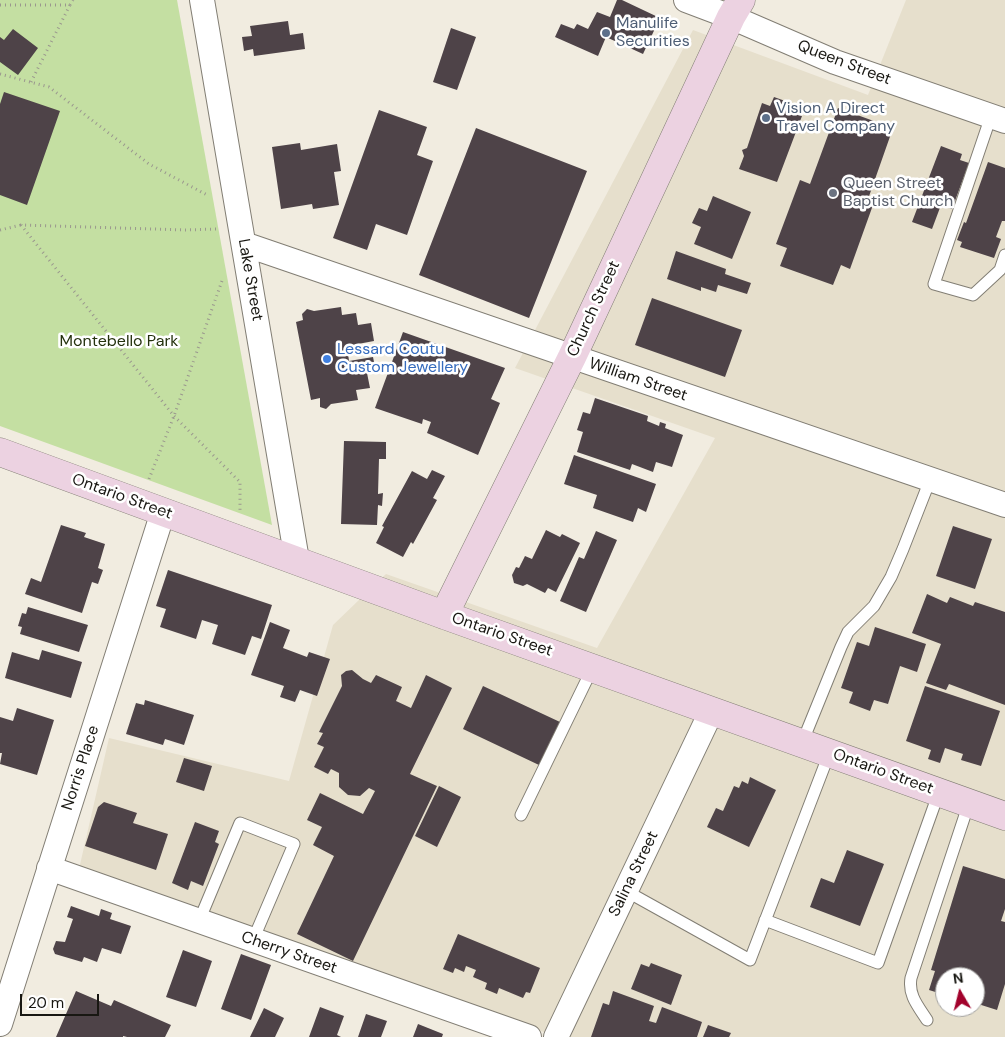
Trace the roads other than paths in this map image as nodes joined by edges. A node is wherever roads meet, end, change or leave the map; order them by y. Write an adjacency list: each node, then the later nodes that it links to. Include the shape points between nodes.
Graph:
1 (202, 0): 5 (street, Lake Street)
2 (686, 0): 3 (street, Queen Street)
3 (736, 8): 4 (street, Queen Street, via 835,62); 7 (main road, Church Street)
4 (998, 119): 6 (lane, via 934,284 973,295 1000,270)
5 (241, 228): 7 (street, William Street); 12 (street, Lake Street)
6 (1005, 255)
7 (572, 357): 9 (street, William Street); 13 (main road, Church Street)
8 (0, 452): 11 (main road, Ontario Street)
9 (930, 480): 10 (street, William Street); 16 (lane, via 891,577 874,606 848,632)
10 (1005, 505)
11 (151, 507): 12 (main road, Ontario Street); 22 (street, Norris Place)
12 (297, 560): 13 (main road, Ontario Street)
13 (444, 615): 14 (main road, Ontario Street)
14 (593, 667): 15 (main road, Ontario Street); 21 (lane)
15 (712, 710): 16 (main road, Ontario Street); 23 (street, Salina Street)
16 (802, 743): 17 (main road, Ontario Street)
17 (830, 753): 18 (main road, Ontario Street); 24 (lane)
18 (939, 792): 19 (main road, Ontario Street); 24 (lane, via 878,963)
19 (969, 803): 20 (main road, Ontario Street); 28 (lane, via 911,978 910,990)
20 (1004, 814)
21 (521, 815)
22 (49, 868): 25 (street, Cherry Street); 27 (street, Norris Place)
23 (626, 891): 24 (lane, via 750,960); 30 (street, Salina Street)
24 (765, 920)
25 (200, 921): 26 (street, Cherry Street); 26 (lane, via 240,823 294,844)
26 (253, 940): 29 (street, Cherry Street)
27 (1, 1017)
28 (927, 1020)
29 (529, 1037)
30 (556, 1037)

